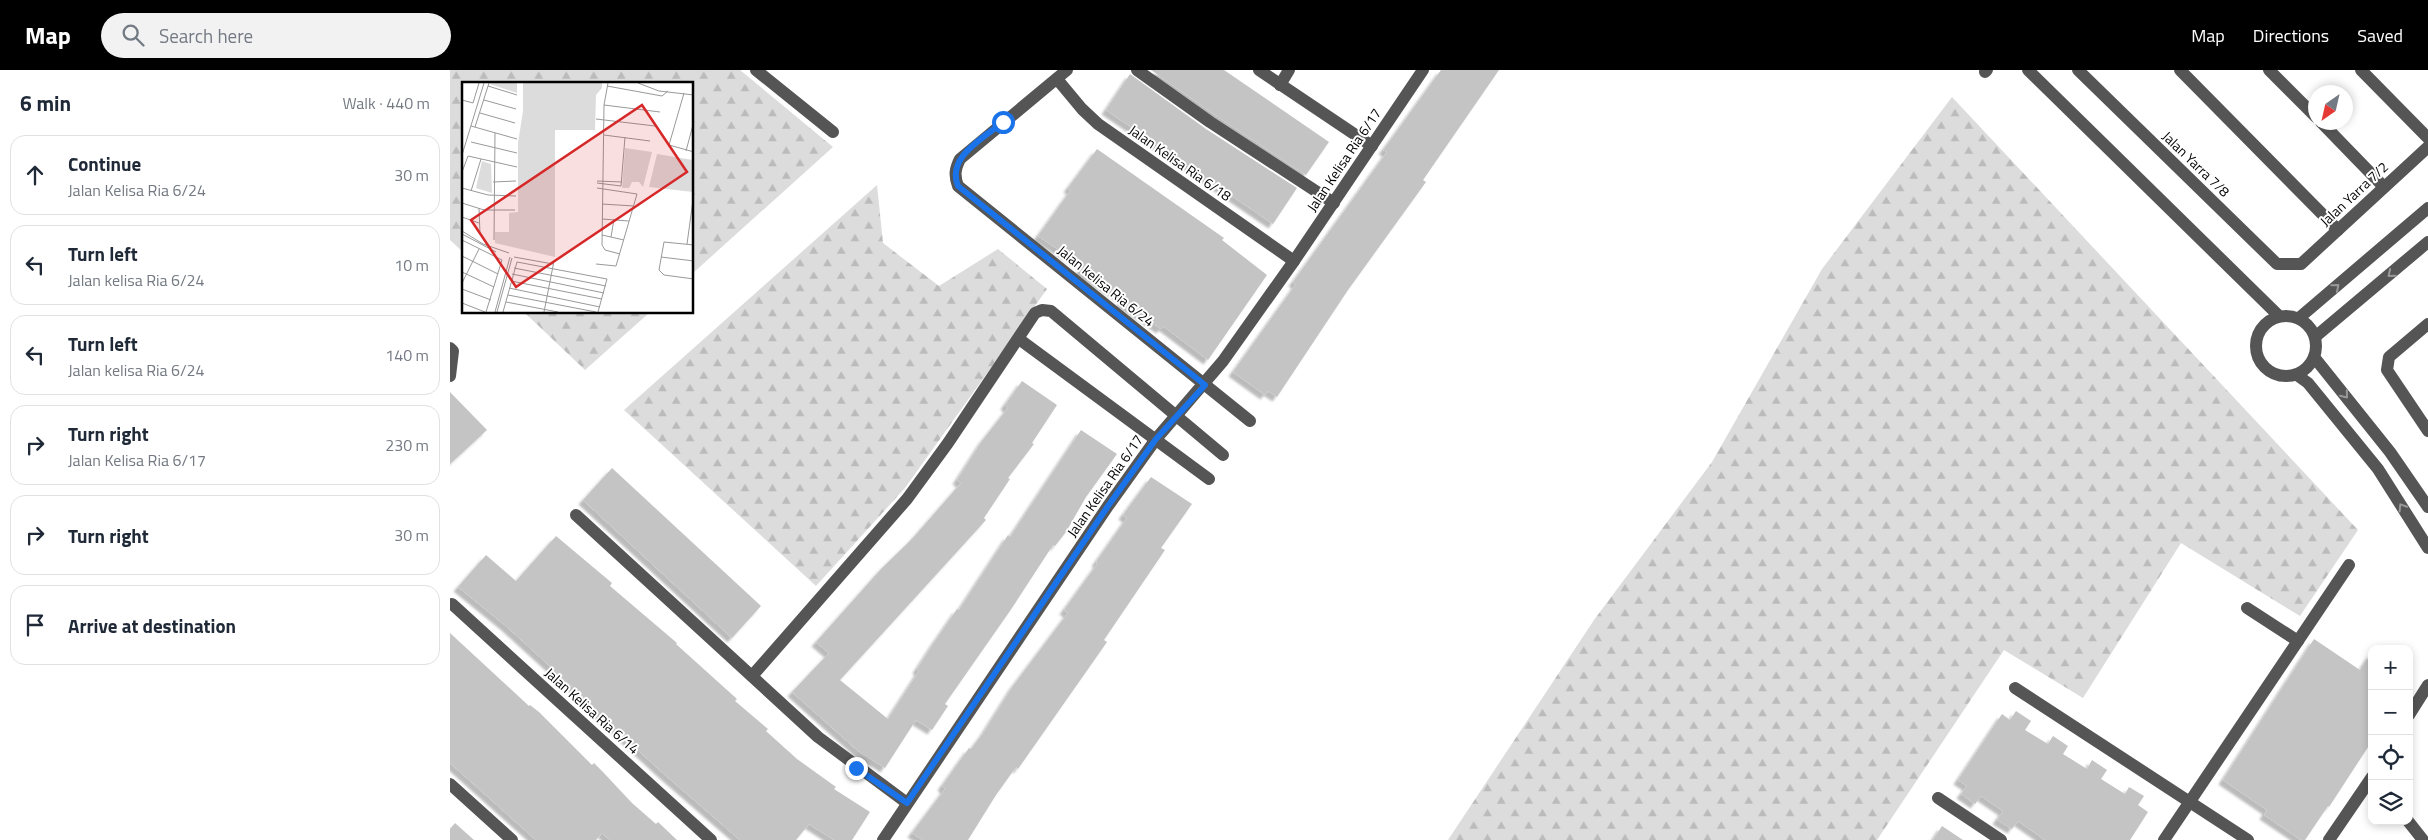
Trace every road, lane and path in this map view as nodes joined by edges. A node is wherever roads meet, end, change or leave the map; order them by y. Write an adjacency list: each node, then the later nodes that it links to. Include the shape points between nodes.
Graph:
1 (756, 70): 16 (street)
2 (1067, 70): 12 (street)
3 (1137, 70): 21 (street)
4 (1259, 70): 13 (street)
5 (1289, 70): 13 (street)
6 (1423, 70): 18 (street, Jalan Kelisa Ria 6/17)
7 (2028, 70): 27 (street)
8 (2078, 70): 26 (street, Jalan Yarra 7/8, via 2277,264)
9 (2180, 70): 23 (street)
10 (2269, 70): 14 (street)
11 (2360, 70): 17 (street)
12 (1057, 79): 25 (street, Jalan Kelisa Ria 6/18, via 1098,124); 36 (street, Jalan kelisa Ria 6/24, via 960,158 955,168 958,186)
13 (1280, 85): 18 (street)
14 (2308, 109)
15 (2329, 130): 20 (street)
16 (833, 132)
17 (2428, 138)
18 (1372, 146): 21 (street, Jalan Kelisa Ria 6/17)
19 (2428, 147): 20 (street, Jalan Yarra 7/2)
20 (2384, 187): 23 (street, Jalan Yarra 7/2)
21 (1334, 203): 25 (street, Jalan Kelisa Ria 6/17)
22 (2428, 208): 28 (street, one-way to 22)
23 (2338, 230): 26 (street, Jalan Yarra 7/2)
24 (2428, 242): 30 (street, one-way to 30)
25 (1294, 261): 36 (street, Jalan Kelisa Ria 6/17)
26 (2300, 264)
27 (2278, 316): 28 (street); 34 (street, via 2269,320 2257,336 2257,356 2268,371 2278,376)
28 (2298, 318): 30 (street, via 2307,324)
29 (2428, 324): 39 (street, via 2389,357 2387,370)
30 (2315, 338): 33 (street)
31 (1019, 339): 37 (street, via 1035,313 1051,311); 40 (street); 50 (street, via 907,499)
32 (450, 348): 35 (street, via 453,351)
33 (2314, 356): 34 (street, via 2306,369); 43 (street, one-way to 43, via 2390,452)
34 (2297, 375): 45 (street, one-way to 34, via 2378,469 2308,383)
35 (450, 376)
36 (1205, 385): 37 (street, Jalan Kelisa Ria 6/17); 38 (street, Jalan kelisa Ria 6/24)
37 (1178, 415): 40 (street, Jalan Kelisa Ria 6/17); 41 (street)
38 (1250, 420)
39 (2428, 431)
40 (1156, 439): 42 (street); 58 (street, Jalan Kelisa Ria 6/17)
41 (1223, 456)
42 (1209, 479)
43 (2428, 507)
44 (576, 515): 50 (street)
45 (2428, 548)
46 (2349, 565): 49 (street)
47 (452, 604): 61 (street, Jalan Kelisa Ria 6/14)
48 (2247, 608): 49 (street)
49 (2298, 641): 57 (street)
50 (752, 676): 58 (street, via 818,737)
51 (2428, 685): 53 (street)
52 (2015, 688): 57 (street)
53 (2413, 709)
54 (2370, 780): 66 (street)
55 (450, 784): 60 (street)
56 (1938, 798): 63 (street)
57 (2190, 800): 64 (street); 65 (street)
58 (907, 803): 62 (street, Jalan Kelisa Ria 6/17)
59 (2411, 825): 67 (street)
60 (512, 840)
61 (711, 840)
62 (883, 840)
63 (2001, 840)
64 (2164, 840)
65 (2248, 840)
66 (2329, 840)
67 (2423, 840)

